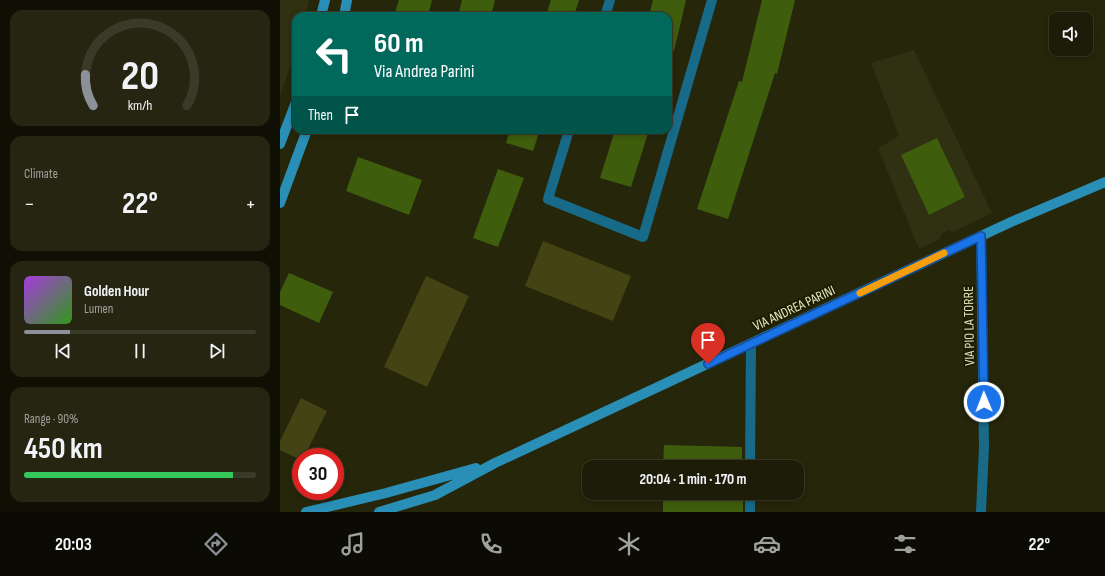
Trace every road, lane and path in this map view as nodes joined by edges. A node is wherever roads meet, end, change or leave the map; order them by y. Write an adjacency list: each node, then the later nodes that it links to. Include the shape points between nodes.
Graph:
1 (325, 0): 5 (main road)
2 (347, 0): 6 (main road)
3 (610, 0): 7 (street)
4 (712, 0): 10 (street, via 643,236 548,199)
5 (322, 12)
6 (345, 12)
7 (606, 12)
8 (292, 112): 11 (main road)
9 (306, 134): 13 (main road)
10 (568, 134)
11 (280, 144)
12 (1105, 182): 14 (main road, VIA ANDREA PARINI)
13 (280, 203)
14 (981, 236): 15 (main road, VIA ANDREA PARINI); 22 (street, VIA PIO LA TORRE, via 984,447)
15 (751, 344): 16 (street); 17 (main road, VIA ANDREA PARINI)
16 (750, 460)
17 (495, 463): 19 (main road); 20 (main road, via 435,495)
18 (750, 500): 21 (street)
19 (306, 512)
20 (379, 512)
21 (750, 512)
22 (981, 512)

